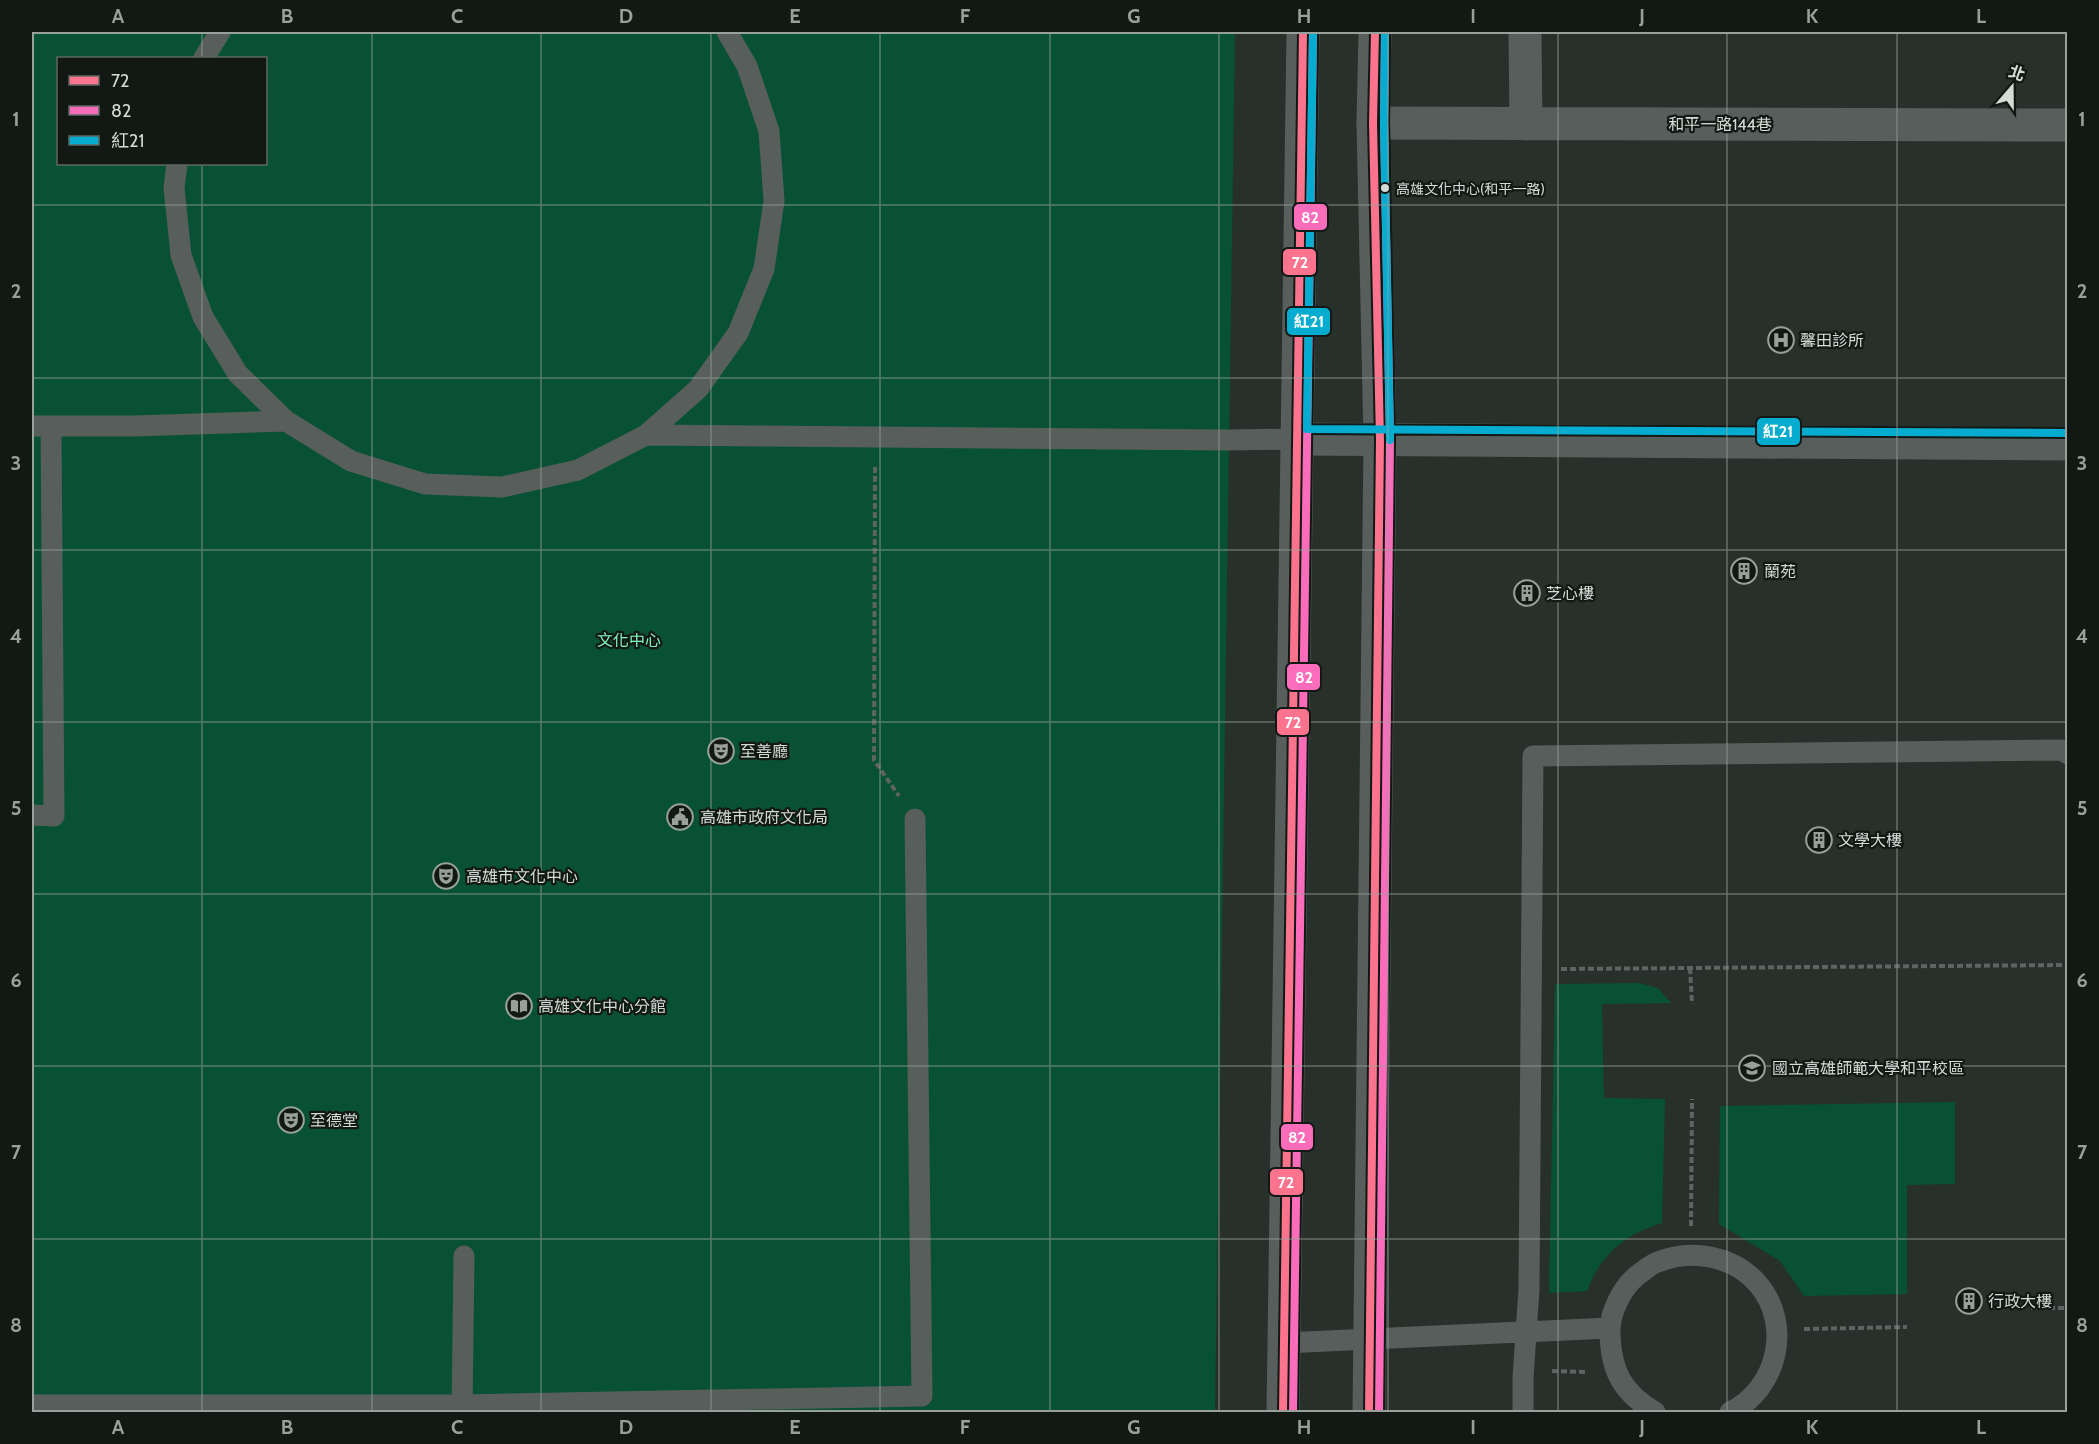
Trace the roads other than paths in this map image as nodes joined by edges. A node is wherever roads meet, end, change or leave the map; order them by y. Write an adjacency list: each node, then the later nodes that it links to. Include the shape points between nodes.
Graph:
1 (220, 32): 6 (lane)
2 (727, 32): 13 (lane, via 747,66 769,131 774,201 764,269 738,333 698,389)
3 (1302, 32): 14 (street)
4 (1375, 32): 7 (street)
5 (1525, 32): 8 (street)
6 (205, 57)
7 (1373, 123): 8 (street, 和平一路144巷); 15 (street)
8 (1526, 124): 9 (street, 和平一路144巷)
9 (2067, 125)
10 (177, 165): 11 (lane, via 174,188 181,255 203,317 238,374)
11 (286, 421): 12 (lane); 13 (lane, via 351,461 425,484 502,487 578,470)
12 (41, 426): 18 (lane, via 54,816)
13 (646, 435): 14 (lane)
14 (1296, 439): 15 (street); 24 (street)
15 (1380, 440): 16 (street); 23 (street)
16 (2067, 444)
17 (2067, 754): 22 (lane, via 2061,750 1533,756)
18 (32, 815)
19 (915, 819): 26 (lane, via 922,1396)
20 (464, 1256): 26 (lane)
21 (1609, 1328): 22 (lane); 30 (lane, via 1611,1356 1621,1381 1638,1402); 31 (lane, via 1617,1301 1633,1278 1656,1262 1683,1254 1711,1256 1737,1266 1758,1284 1772,1309 1778,1336 1774,1364 1761,1388)
22 (1526, 1332): 23 (lane); 29 (lane)
23 (1370, 1338): 24 (lane); 28 (street)
24 (1284, 1343): 27 (street)
25 (32, 1405): 26 (lane)
26 (462, 1409)
27 (1283, 1413)
28 (1370, 1413)
29 (1522, 1413)
30 (1655, 1413)
31 (1730, 1413)

